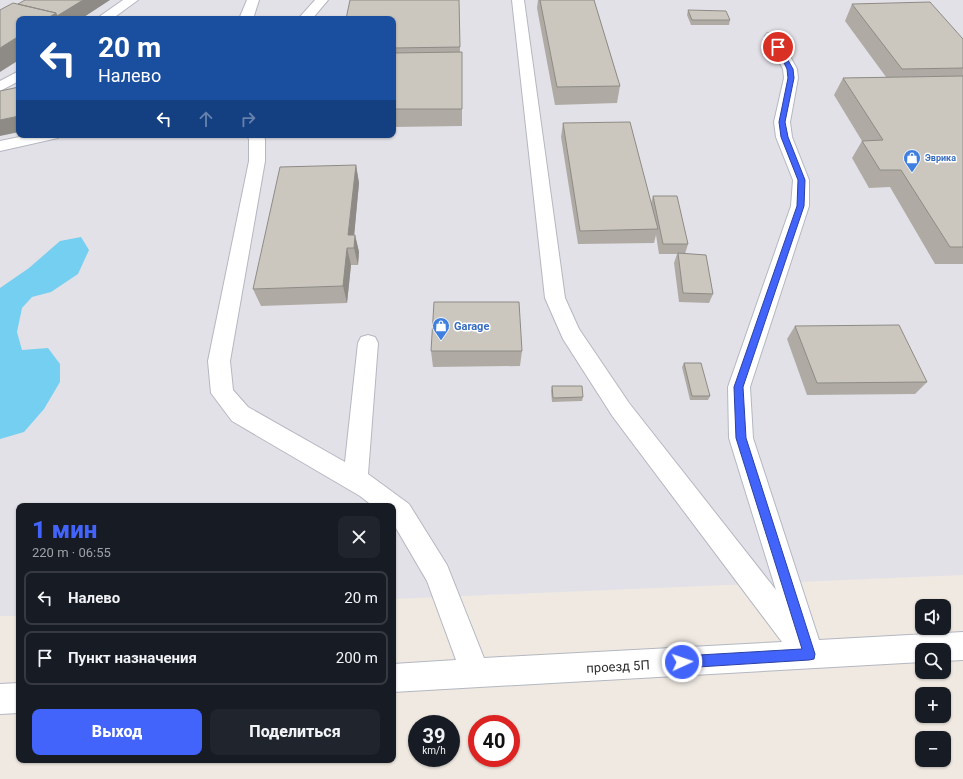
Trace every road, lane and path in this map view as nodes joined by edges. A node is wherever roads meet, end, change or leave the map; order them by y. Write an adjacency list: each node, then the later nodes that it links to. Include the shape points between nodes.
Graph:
1 (132, 0): 5 (street)
2 (253, 0): 6 (street)
3 (322, 0): 7 (street)
4 (518, 0): 19 (street, via 555,298 570,333 621,410)
5 (108, 16)
6 (247, 16)
7 (308, 16)
8 (772, 36): 19 (street, via 790,69 791,78 782,122 784,137 801,180 800,206 739,387 741,438)
9 (16, 77): 10 (street)
10 (0, 87)
11 (38, 138): 13 (street)
12 (256, 138): 15 (street, via 257,162 219,361 222,393 240,414)
13 (0, 146)
14 (368, 343): 15 (street)
15 (355, 480): 16 (street)
16 (388, 503)
17 (396, 509): 20 (street, via 438,574)
18 (963, 646): 19 (street, проезд 5П)
19 (809, 654): 20 (street, проезд 5П)
20 (476, 674): 21 (street, проезд 5П)
21 (396, 678)
22 (16, 698): 23 (street)
23 (0, 699)

